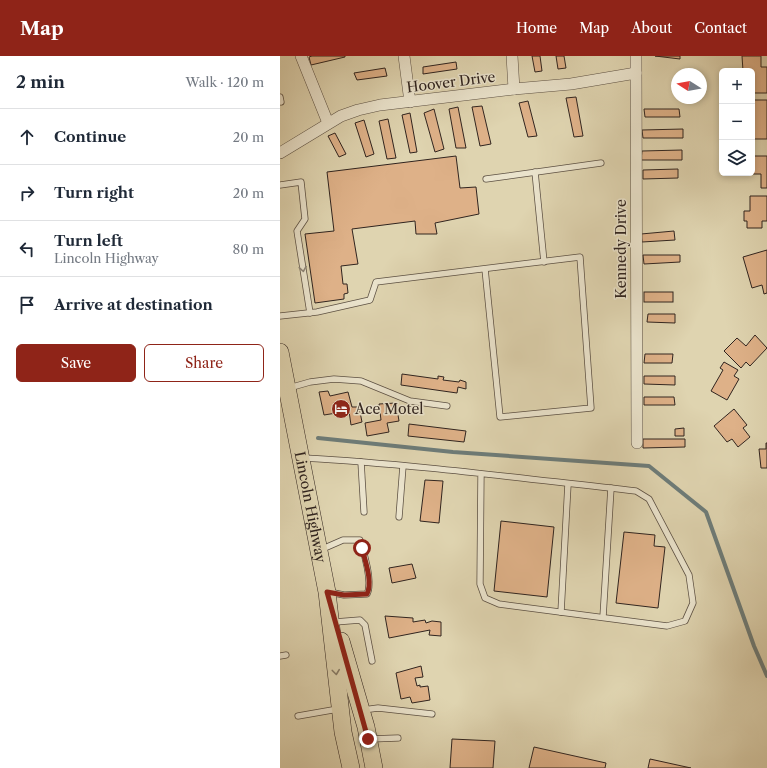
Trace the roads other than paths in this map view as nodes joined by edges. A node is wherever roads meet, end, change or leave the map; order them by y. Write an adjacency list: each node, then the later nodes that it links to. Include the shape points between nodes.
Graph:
1 (302, 56): 10 (street)
2 (404, 56): 9 (street)
3 (512, 56): 6 (street)
4 (636, 56): 5 (street, Kennedy Drive)
5 (636, 73): 6 (street, Hoover Drive, via 571,84); 23 (street, Kennedy Drive)
6 (514, 89): 9 (street, Hoover Drive)
7 (280, 97): 8 (lane)
8 (280, 102)
9 (410, 102): 10 (street, Hoover Drive, via 358,110)
10 (328, 123): 11 (street, Hoover Drive)
11 (280, 153)
12 (601, 163): 13 (lane)
13 (535, 172): 14 (lane); 16 (lane)
14 (486, 179)
15 (280, 185): 18 (lane, one-way to 18, via 301,182 305,219 297,231)
16 (544, 262): 17 (lane); 17 (lane, via 580,257 592,408 500,417)
17 (485, 269): 18 (lane, via 376,282 370,300)
18 (310, 313): 19 (lane)
19 (280, 316)
20 (280, 352): 21 (main road, Lincoln Highway)
21 (287, 388): 22 (lane, via 334,379 361,381 410,401); 24 (main road, Lincoln Highway)
22 (447, 406)
23 (637, 443)
24 (301, 458): 25 (lane); 32 (main road, Lincoln Highway)
25 (361, 462): 26 (lane); 30 (lane)
26 (403, 466): 27 (lane); 31 (lane)
27 (480, 474): 28 (lane); 34 (lane, via 480,584 485,598 499,604)
28 (568, 484): 29 (lane); 34 (lane)
29 (611, 488): 35 (lane); 35 (lane, via 636,491 649,499 689,575 694,603 685,621 667,626)
30 (364, 512)
31 (399, 517)
32 (319, 550): 33 (main road, Lincoln Highway); 33 (lane, via 343,540 360,540 369,579 367,594 344,595)
33 (327, 592): 36 (main road, Lincoln Highway); 38 (main road, Lincoln Highway, one-way to 38)
34 (560, 612): 35 (lane)
35 (603, 618)
36 (335, 622): 37 (lane, via 363,622); 39 (main road, Lincoln Highway)
37 (372, 660)
38 (341, 709): 41 (lane); 44 (main road, Lincoln Highway)
39 (361, 711): 40 (lane, via 378,708); 43 (main road, Lincoln Highway)
40 (432, 714)
41 (298, 716)
42 (398, 738): 43 (lane)
43 (368, 739): 45 (main road, Lincoln Highway)
44 (350, 768)
45 (374, 768)

